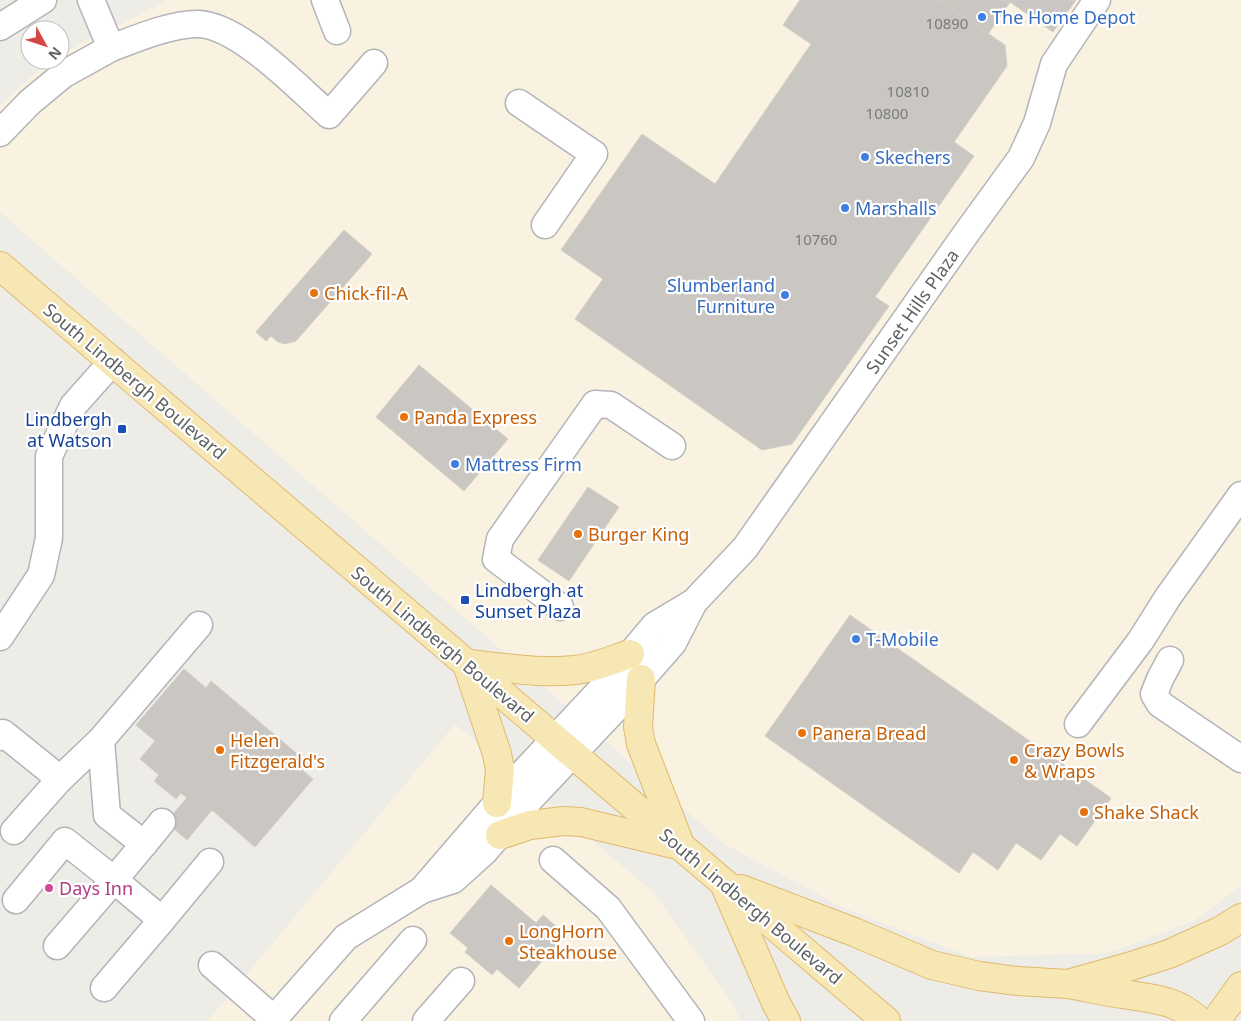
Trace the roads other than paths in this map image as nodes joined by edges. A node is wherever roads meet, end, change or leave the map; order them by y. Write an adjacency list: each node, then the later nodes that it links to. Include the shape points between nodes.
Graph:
1 (43, 0): 5 (street)
2 (91, 0): 7 (street)
3 (325, 0): 6 (street)
4 (1097, 0): 16 (street, Sunset Hills Plaza, via 1054,64 1037,123 1021,158 745,548)
5 (0, 27)
6 (337, 31)
7 (111, 48): 8 (street, via 179,26 199,24 220,29 243,41 329,115); 10 (street, via 64,74)
8 (374, 63)
9 (520, 103): 11 (street, via 594,154)
10 (0, 133)
11 (545, 225)
12 (0, 266): 13 (main road, South Lindbergh Boulevard)
13 (113, 362): 19 (street, via 73,406 49,456 49,538 41,575); 22 (main road, South Lindbergh Boulevard)
14 (672, 446): 17 (street, via 611,405 595,404 505,532 496,559)
15 (1241, 495): 24 (street, via 1141,640)
16 (694, 602): 20 (street, Sunset Hills Plaza, via 654,626); 23 (street, Sunset Hills Plaza, via 673,643)
17 (560, 607)
18 (199, 624): 26 (street)
19 (0, 637)
20 (630, 654): 22 (main road, via 576,670); 27 (street, Sunset Hills Plaza, via 597,694)
21 (1170, 660): 28 (street, via 1154,694 1160,704)
22 (467, 664): 27 (main road, South Lindbergh Boulevard); 30 (main road, via 497,754 500,770)
23 (641, 679): 27 (street, Sunset Hills Plaza); 35 (main road, via 638,727 642,744)
24 (1078, 724)
25 (0, 737): 29 (street, via 3,733)
26 (101, 740): 29 (street); 34 (street, via 107,815)
27 (564, 746): 30 (street); 33 (street); 35 (main road, South Lindbergh Boulevard)
28 (1241, 759)
29 (60, 779): 32 (street)
30 (497, 803): 40 (street)
31 (162, 822): 34 (street)
32 (14, 831)
33 (500, 835): 35 (main road, via 530,825 564,820); 40 (street, via 453,880)
34 (144, 844): 38 (street)
35 (681, 846): 39 (main road, South Lindbergh Boulevard)
36 (553, 860): 54 (street, via 608,908)
37 (210, 862): 43 (street)
38 (114, 880): 41 (street, via 65,842); 43 (street); 45 (street)
39 (723, 882): 48 (main road, via 932,965 979,976); 55 (main road); 56 (main road, South Lindbergh Boulevard)
40 (422, 890): 51 (street, via 346,936)
41 (16, 900)
42 (1241, 918): 48 (main road, via 1169,954)
43 (162, 920): 50 (street)
44 (413, 940): 52 (street)
45 (57, 946)
46 (212, 966): 51 (street)
47 (461, 981): 53 (street)
48 (1068, 984): 57 (main road, via 1176,1004)
49 (1241, 986): 58 (main road)
50 (104, 988)
51 (273, 1020)
52 (343, 1021)
53 (426, 1021)
54 (690, 1021)
55 (786, 1021)
56 (886, 1021)
57 (1199, 1021)
58 (1216, 1021)

